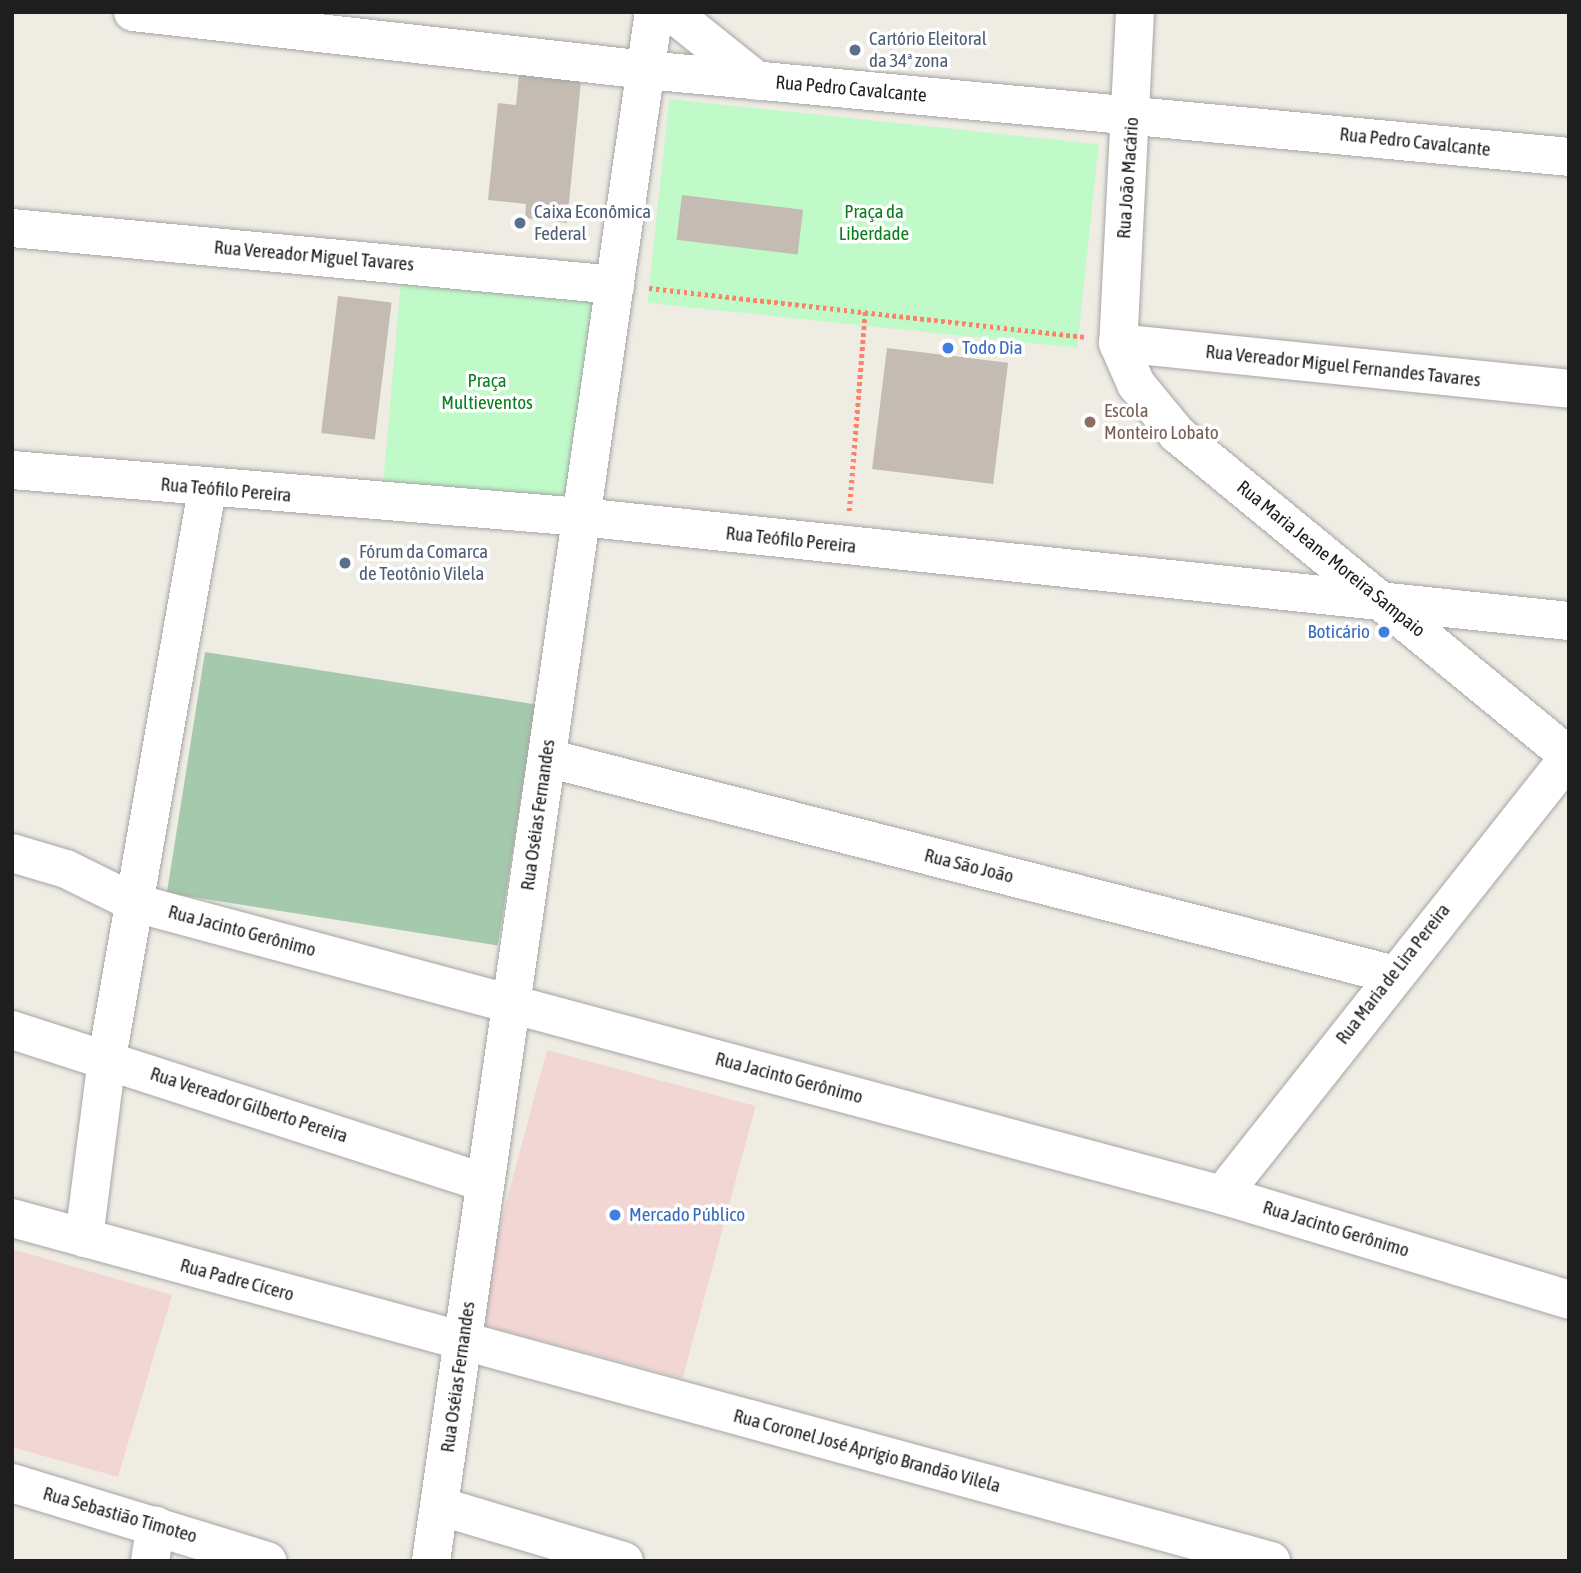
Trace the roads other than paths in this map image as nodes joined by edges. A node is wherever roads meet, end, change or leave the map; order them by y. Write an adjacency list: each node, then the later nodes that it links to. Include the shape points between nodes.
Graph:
1 (134, 12): 5 (street, Rua Pedro Cavalcante)
2 (654, 12): 5 (street, Rua Oséias Fernandes)
3 (671, 12): 6 (street)
4 (1135, 12): 7 (street, Rua João Macário)
5 (646, 70): 6 (street, Rua Pedro Cavalcante); 10 (street, Rua Oséias Fernandes)
6 (757, 80): 7 (street, Rua Pedro Cavalcante)
7 (1133, 113): 8 (street, Rua Pedro Cavalcante); 11 (street, Rua João Macário)
8 (1569, 157)
9 (12, 228): 10 (street, Rua Vereador Miguel Tavares)
10 (615, 285): 15 (street, Rua Oséias Fernandes)
11 (1118, 343): 12 (street, Rua Vereador Miguel Fernandes Tavares); 16 (street, Rua Maria Jeane Moreira Sampaio, via 1142,393 1177,434)
12 (1569, 389)
13 (12, 470): 14 (street, Rua Teófilo Pereira)
14 (207, 490): 15 (street, Rua Teófilo Pereira); 21 (street)
15 (582, 517): 16 (street, Rua Teófilo Pereira); 19 (street, Rua Oséias Fernandes)
16 (1386, 603): 17 (street, Rua Teófilo Pereira); 18 (street, Rua Maria Jeane Moreira Sampaio)
17 (1569, 621)
18 (1569, 757): 22 (street, Rua Maria de Lira Pereira)
19 (547, 758): 22 (street, Rua São João); 23 (street, Rua Oséias Fernandes)
20 (12, 853): 21 (street, Rua Jacinto Gerônimo, via 66,869)
21 (135, 903): 23 (street, Rua Jacinto Gerônimo); 25 (street)
22 (1391, 974): 27 (street, Rua Maria de Lira Pereira)
23 (512, 1003): 26 (street, Rua Oséias Fernandes); 27 (street, Rua Jacinto Gerônimo)
24 (12, 1030): 25 (street, Rua Vereador Gilberto Pereira)
25 (107, 1058): 26 (street, Rua Vereador Gilberto Pereira); 29 (street)
26 (485, 1183): 31 (street, Rua Oséias Fernandes)
27 (1222, 1195): 30 (street, Rua Jacinto Gerônimo)
28 (12, 1218): 29 (street, Rua Padre Cícero)
29 (83, 1238): 31 (street, Rua Padre Cícero)
30 (1569, 1300)
31 (463, 1342): 33 (street, Rua Oséias Fernandes); 38 (street, Rua Coronel José Aprígio Brandão Vilela)
32 (12, 1483): 34 (street, Rua Sebastião Timoteo)
33 (439, 1506): 36 (street, Rua Oséias Fernandes); 37 (street)
34 (153, 1543): 35 (street, Rua Sebastião Timoteo)
35 (267, 1561)
36 (431, 1561)
37 (624, 1561)
38 (1271, 1561)

